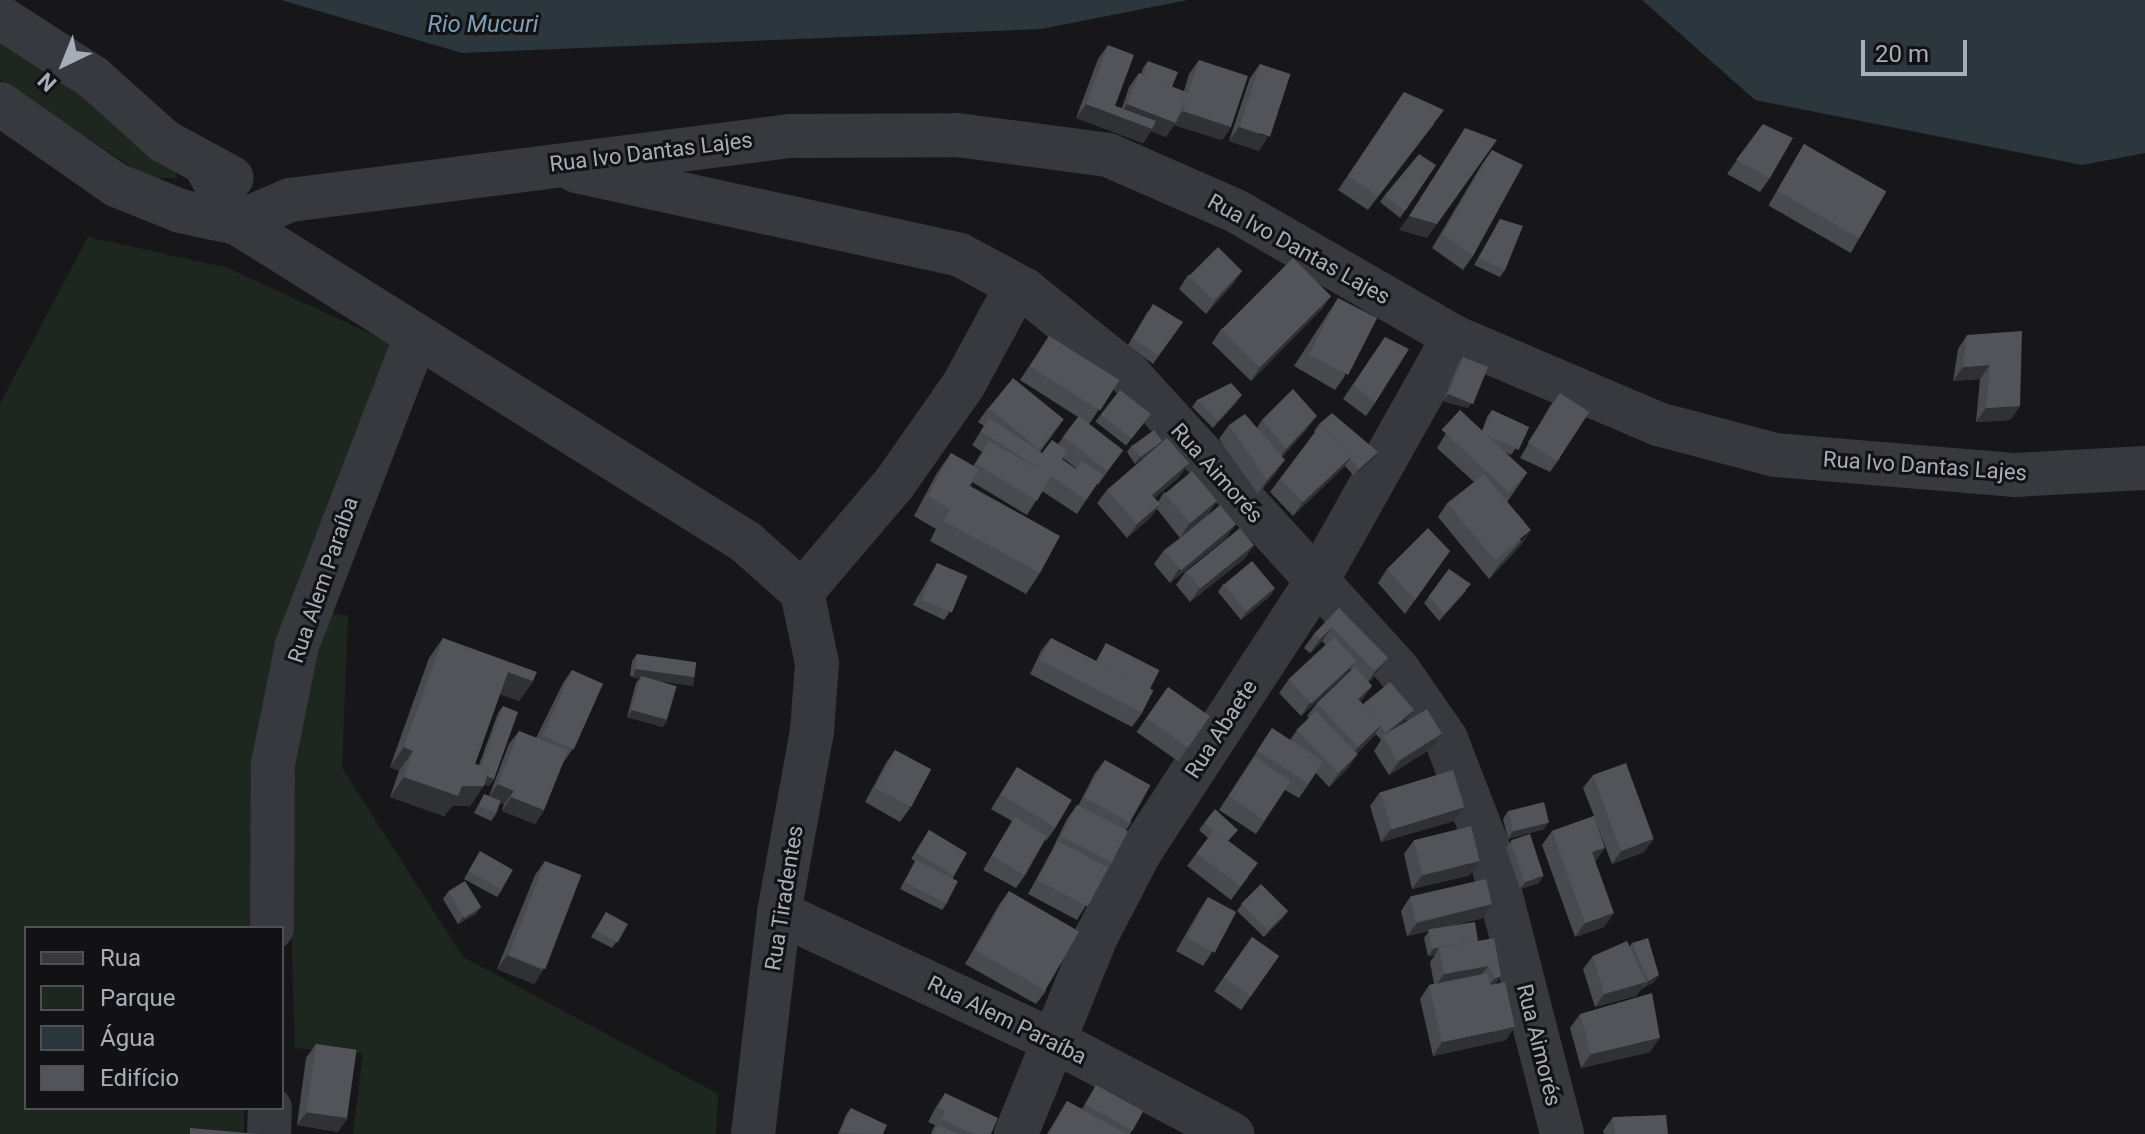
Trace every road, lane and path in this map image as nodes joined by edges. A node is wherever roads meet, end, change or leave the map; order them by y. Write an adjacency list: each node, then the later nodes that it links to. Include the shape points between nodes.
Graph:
1 (0, 17): 4 (street, via 94,78)
2 (0, 104): 6 (street, via 116,185 180,211)
3 (546, 164): 5 (street, Rua Ivo Dantas Lajes); 7 (street, Rua Aimorés, via 960,255); 8 (street, Rua Ivo Dantas Lajes, via 790,136 957,135 1108,155 1236,211)
4 (207, 168): 5 (street); 6 (street)
5 (290, 200): 6 (street)
6 (237, 223): 9 (street)
7 (1017, 286): 11 (street, Rua Aimorés, via 1129,374); 12 (street, via 964,384 894,484)
8 (1454, 337): 10 (street, Rua Ivo Dantas Lajes, via 1658,424 1775,455 2015,475); 11 (street, Rua Abaete)
9 (415, 339): 12 (street, via 746,542); 14 (street, Rua Alem Paraíba, via 297,645 273,764)
10 (2145, 468)
11 (1318, 579): 15 (street, Rua Abaete, via 1140,852); 21 (street, Rua Aimorés, via 1399,671 1446,739 1490,853)
12 (802, 592): 13 (street, Rua Tiradentes, via 817,663)
13 (779, 913): 15 (street, Rua Alem Paraíba); 18 (street, Rua Tiradentes)
14 (272, 926)
15 (1056, 1042): 19 (street, Rua Abaete); 20 (street, Rua Alem Paraíba)
16 (270, 1110): 17 (street)
17 (269, 1134)
18 (753, 1134)
19 (1016, 1134)
20 (1232, 1134)
21 (1562, 1134)

